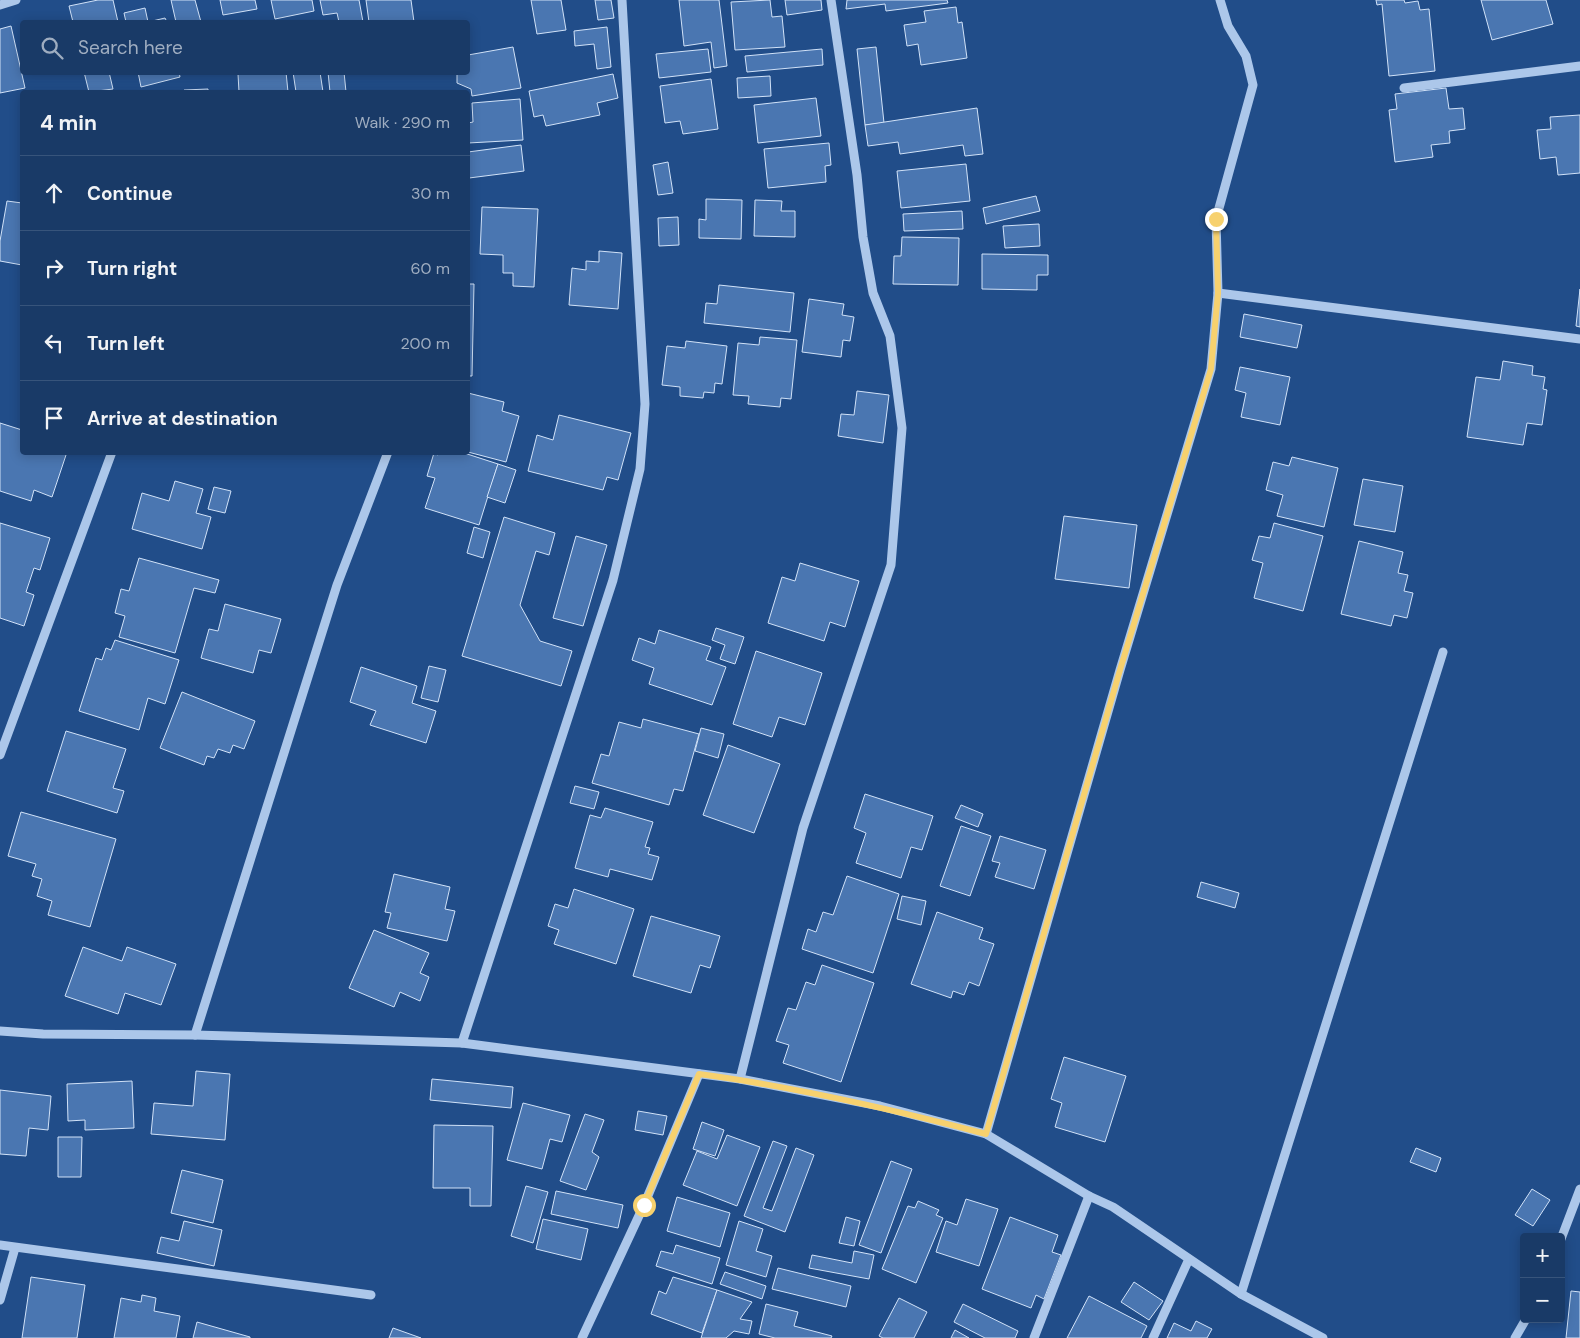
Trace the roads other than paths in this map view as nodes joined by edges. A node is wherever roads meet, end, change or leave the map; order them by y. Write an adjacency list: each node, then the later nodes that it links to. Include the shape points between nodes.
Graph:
1 (16, 0): 5 (street)
2 (622, 0): 16 (street, via 645,404 640,469 613,580)
3 (831, 0): 18 (street, via 863,237 873,293 890,336 902,428 891,565 803,828)
4 (1220, 0): 8 (street, via 1228,26 1246,56 1253,85 1216,219)
5 (0, 5)
6 (1580, 66): 7 (street)
7 (1404, 88)
8 (1218, 293): 9 (street); 19 (street, via 1211,369)
9 (1580, 339)
10 (111, 455): 13 (street)
11 (387, 455): 15 (street, via 337,585)
12 (1443, 652): 26 (street)
13 (0, 756)
14 (0, 1031): 15 (street, via 113,1036)
15 (195, 1035): 16 (street)
16 (462, 1043): 17 (street)
17 (699, 1074): 18 (street); 30 (street, via 644,1205)
18 (740, 1079): 19 (street, via 880,1106)
19 (986, 1134): 21 (street)
20 (1580, 1189): 22 (street)
21 (1089, 1196): 25 (street, via 1113,1207); 31 (street)
22 (1563, 1233)
23 (0, 1245): 24 (street)
24 (15, 1248): 27 (street); 28 (street)
25 (1189, 1259): 26 (street); 32 (street)
26 (1241, 1294): 33 (street)
27 (372, 1295)
28 (0, 1300)
29 (1524, 1323): 34 (street)
30 (582, 1338)
31 (1034, 1338)
32 (1153, 1338)
33 (1323, 1338)
34 (1515, 1338)

